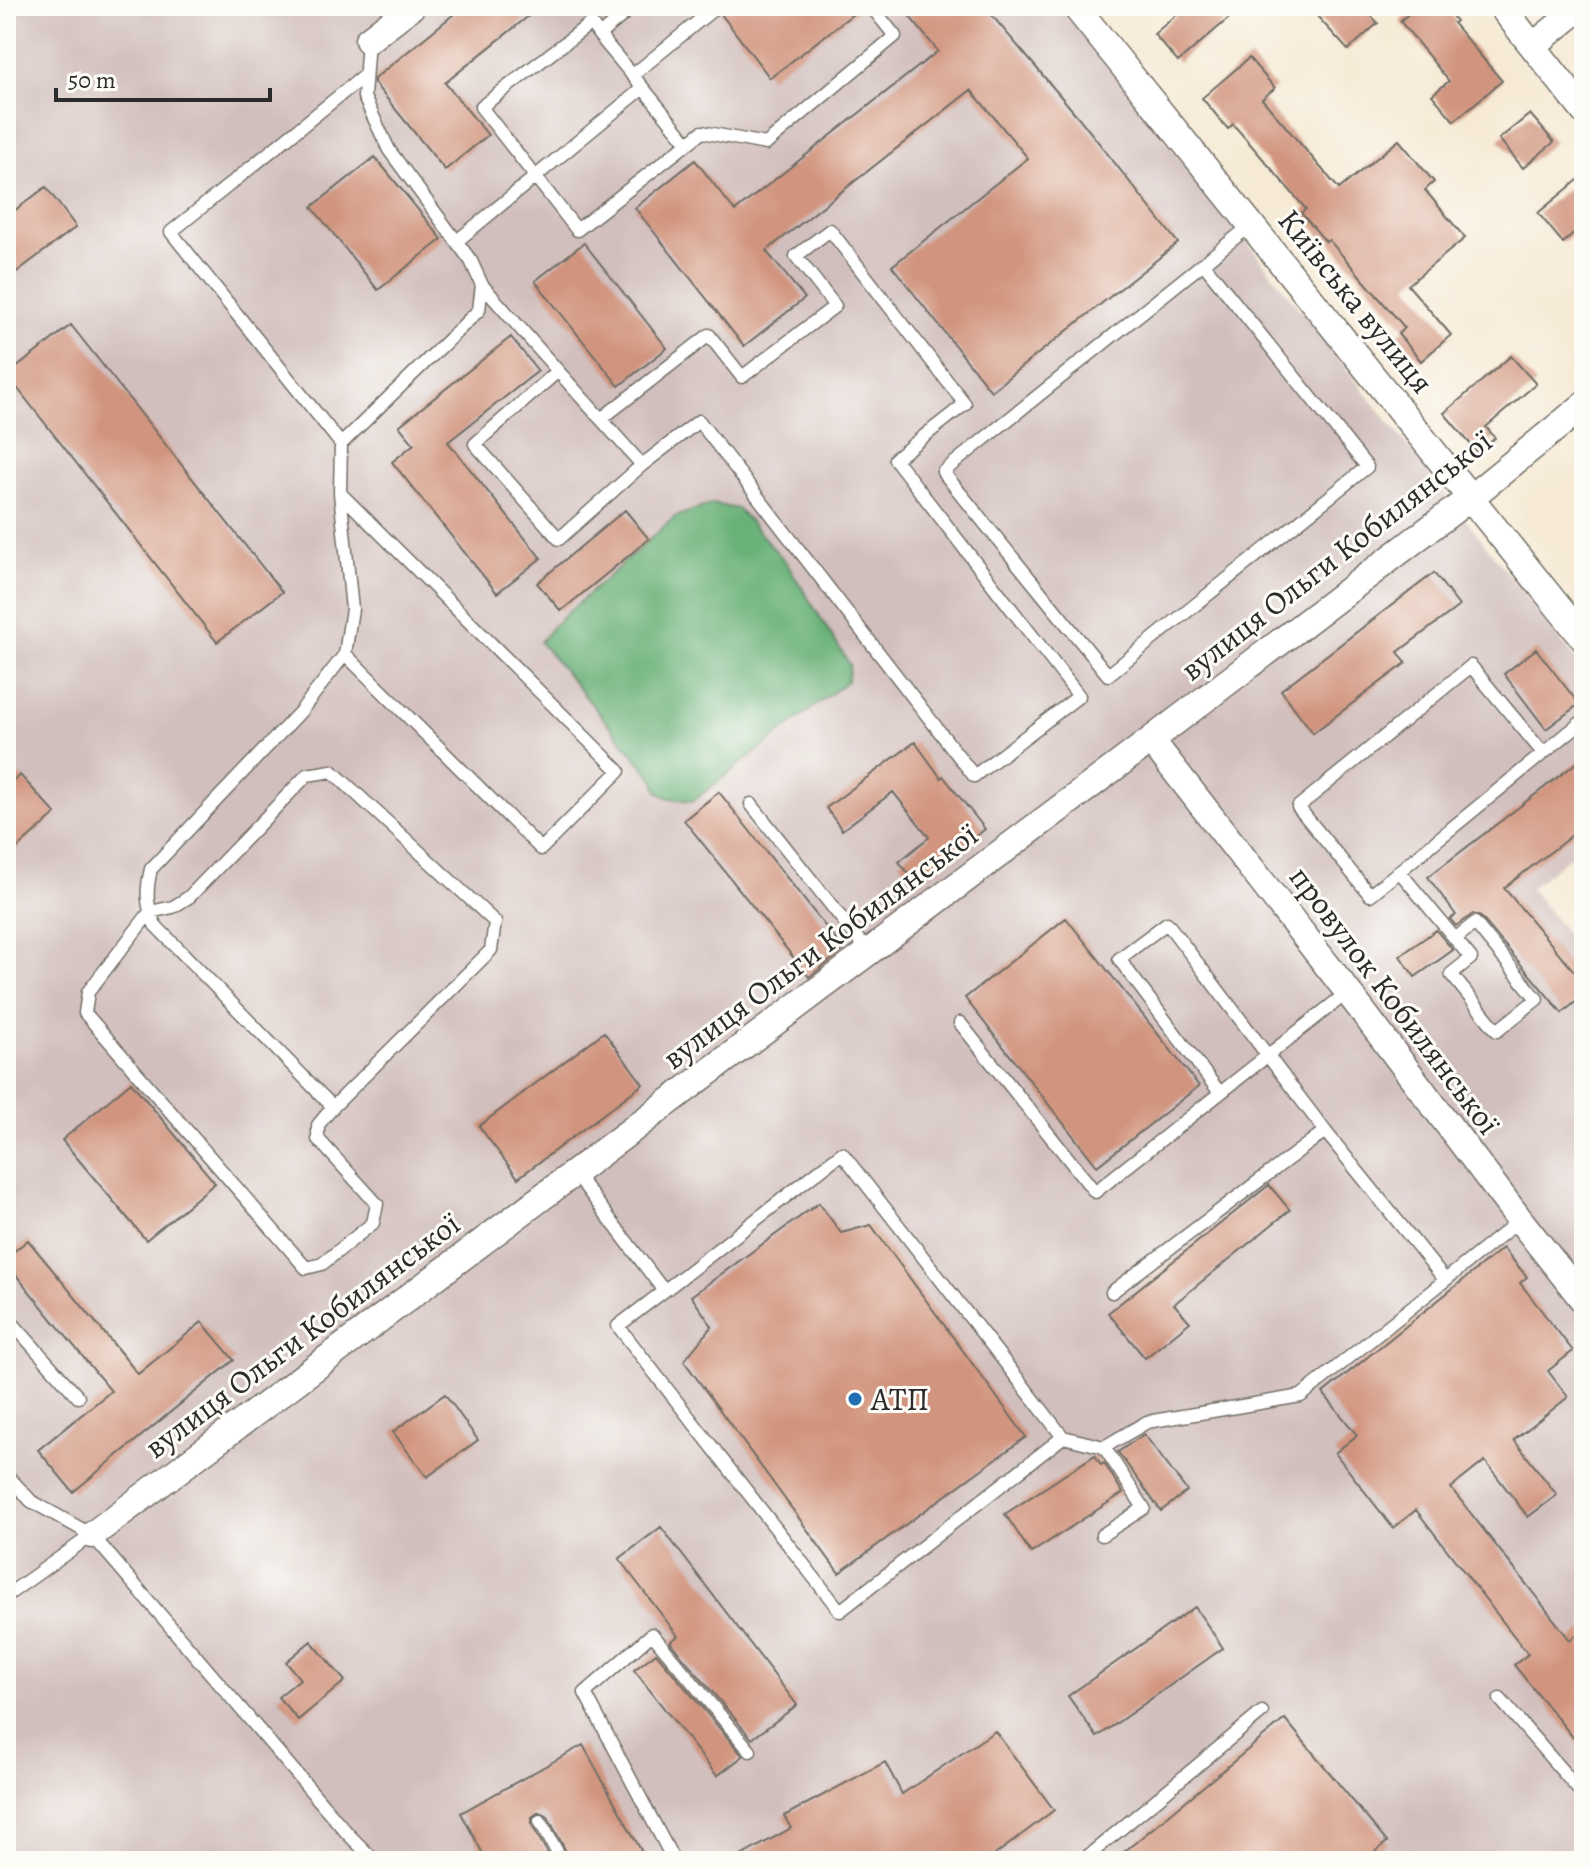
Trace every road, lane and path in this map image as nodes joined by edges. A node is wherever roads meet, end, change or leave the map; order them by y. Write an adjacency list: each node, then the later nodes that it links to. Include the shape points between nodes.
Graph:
1 (412, 6): 9 (street)
2 (634, 6): 8 (lane)
3 (717, 6): 12 (lane)
4 (871, 6): 15 (lane, via 895,36 766,144 702,132)
5 (1075, 6): 17 (street, Київська вулиця)
6 (1501, 6): 10 (street)
7 (1582, 6): 10 (street)
8 (599, 35): 12 (lane); 16 (lane, via 591,23 481,107)
9 (368, 40): 11 (lane)
10 (1533, 46): 14 (street)
11 (365, 75): 18 (lane, via 364,97 389,150); 24 (lane, via 171,232)
12 (633, 75): 13 (lane)
13 (643, 88): 15 (lane); 16 (lane)
14 (1584, 111)
15 (688, 143): 16 (lane, via 577,230)
16 (535, 177): 18 (lane)
17 (1251, 225): 19 (lane); 27 (street, Київська вулиця)
18 (457, 241): 20 (lane)
19 (1203, 263): 19 (lane, via 943,472 1108,675 1367,467)
20 (482, 285): 21 (lane); 24 (lane, via 479,310)
21 (558, 371): 23 (lane); 25 (lane, via 475,444 527,504 559,539)
22 (1584, 405): 27 (street, вулиця Ольги Кобилянської)
23 (601, 419): 25 (lane); 25 (lane, via 709,335 742,377 835,306 796,256 830,230 965,404 895,459 1079,696 974,776 699,421)
24 (341, 444): 26 (lane)
25 (642, 465)
26 (340, 493): 29 (lane, via 352,609); 29 (lane, via 619,771 541,849)
27 (1470, 498): 28 (street, Київська вулиця); 31 (street, вулиця Ольги Кобилянської)
28 (1584, 639)
29 (345, 654): 35 (lane, via 300,712 151,869 146,889)
30 (1584, 720): 32 (lane)
31 (1151, 740): 37 (street, вулиця Ольги Кобилянської); 38 (street, провулок Кобилянської)
32 (1543, 753): 34 (lane); 34 (lane, via 1471,666 1298,807 1370,895)
33 (751, 804): 37 (lane)
34 (1399, 871): 36 (lane)
35 (150, 912): 42 (lane, via 155,925); 42 (lane, via 88,992 85,1013 306,1268 322,1264 373,1223 377,1204 318,1139 318,1125); 42 (lane, via 189,897 307,775 332,771 495,922 491,950)
36 (1455, 939): 36 (lane, via 1471,958 1451,974 1497,1031 1537,999 1475,923)
37 (869, 953): 44 (street, вулиця Ольги Кобилянської)
38 (1348, 992): 40 (lane); 45 (street, провулок Кобилянської)
39 (960, 1023): 41 (lane, via 1095,1192)
40 (1268, 1055): 41 (lane); 41 (lane, via 1167,923 1119,959); 43 (lane)
41 (1220, 1093)
42 (333, 1107)
43 (1325, 1131): 46 (lane); 48 (lane)
44 (575, 1173): 47 (lane); 55 (street, вулиця Ольги Кобилянської)
45 (1520, 1220): 46 (lane); 49 (street, провулок Кобилянської)
46 (1445, 1280): 53 (lane, via 1301,1396 1147,1422)
47 (664, 1291): 52 (lane, via 842,1153); 52 (lane, via 618,1326 840,1611)
48 (1112, 1292)
49 (1584, 1301)
50 (6, 1316): 51 (lane)
51 (78, 1397)
52 (1063, 1437): 53 (lane)
53 (1104, 1447): 56 (lane, via 1144,1508)
54 (6, 1474): 55 (lane, via 31,1501)
55 (92, 1535): 57 (lane); 63 (lane)
56 (1102, 1535)
57 (6, 1596)
58 (1500, 1699): 61 (lane)
59 (1262, 1712): 66 (lane)
60 (750, 1751): 65 (lane, via 652,1634 585,1693)
61 (1584, 1796)
62 (540, 1821): 64 (lane)
63 (375, 1861)
64 (562, 1861)
65 (674, 1861)
66 (1082, 1861)

